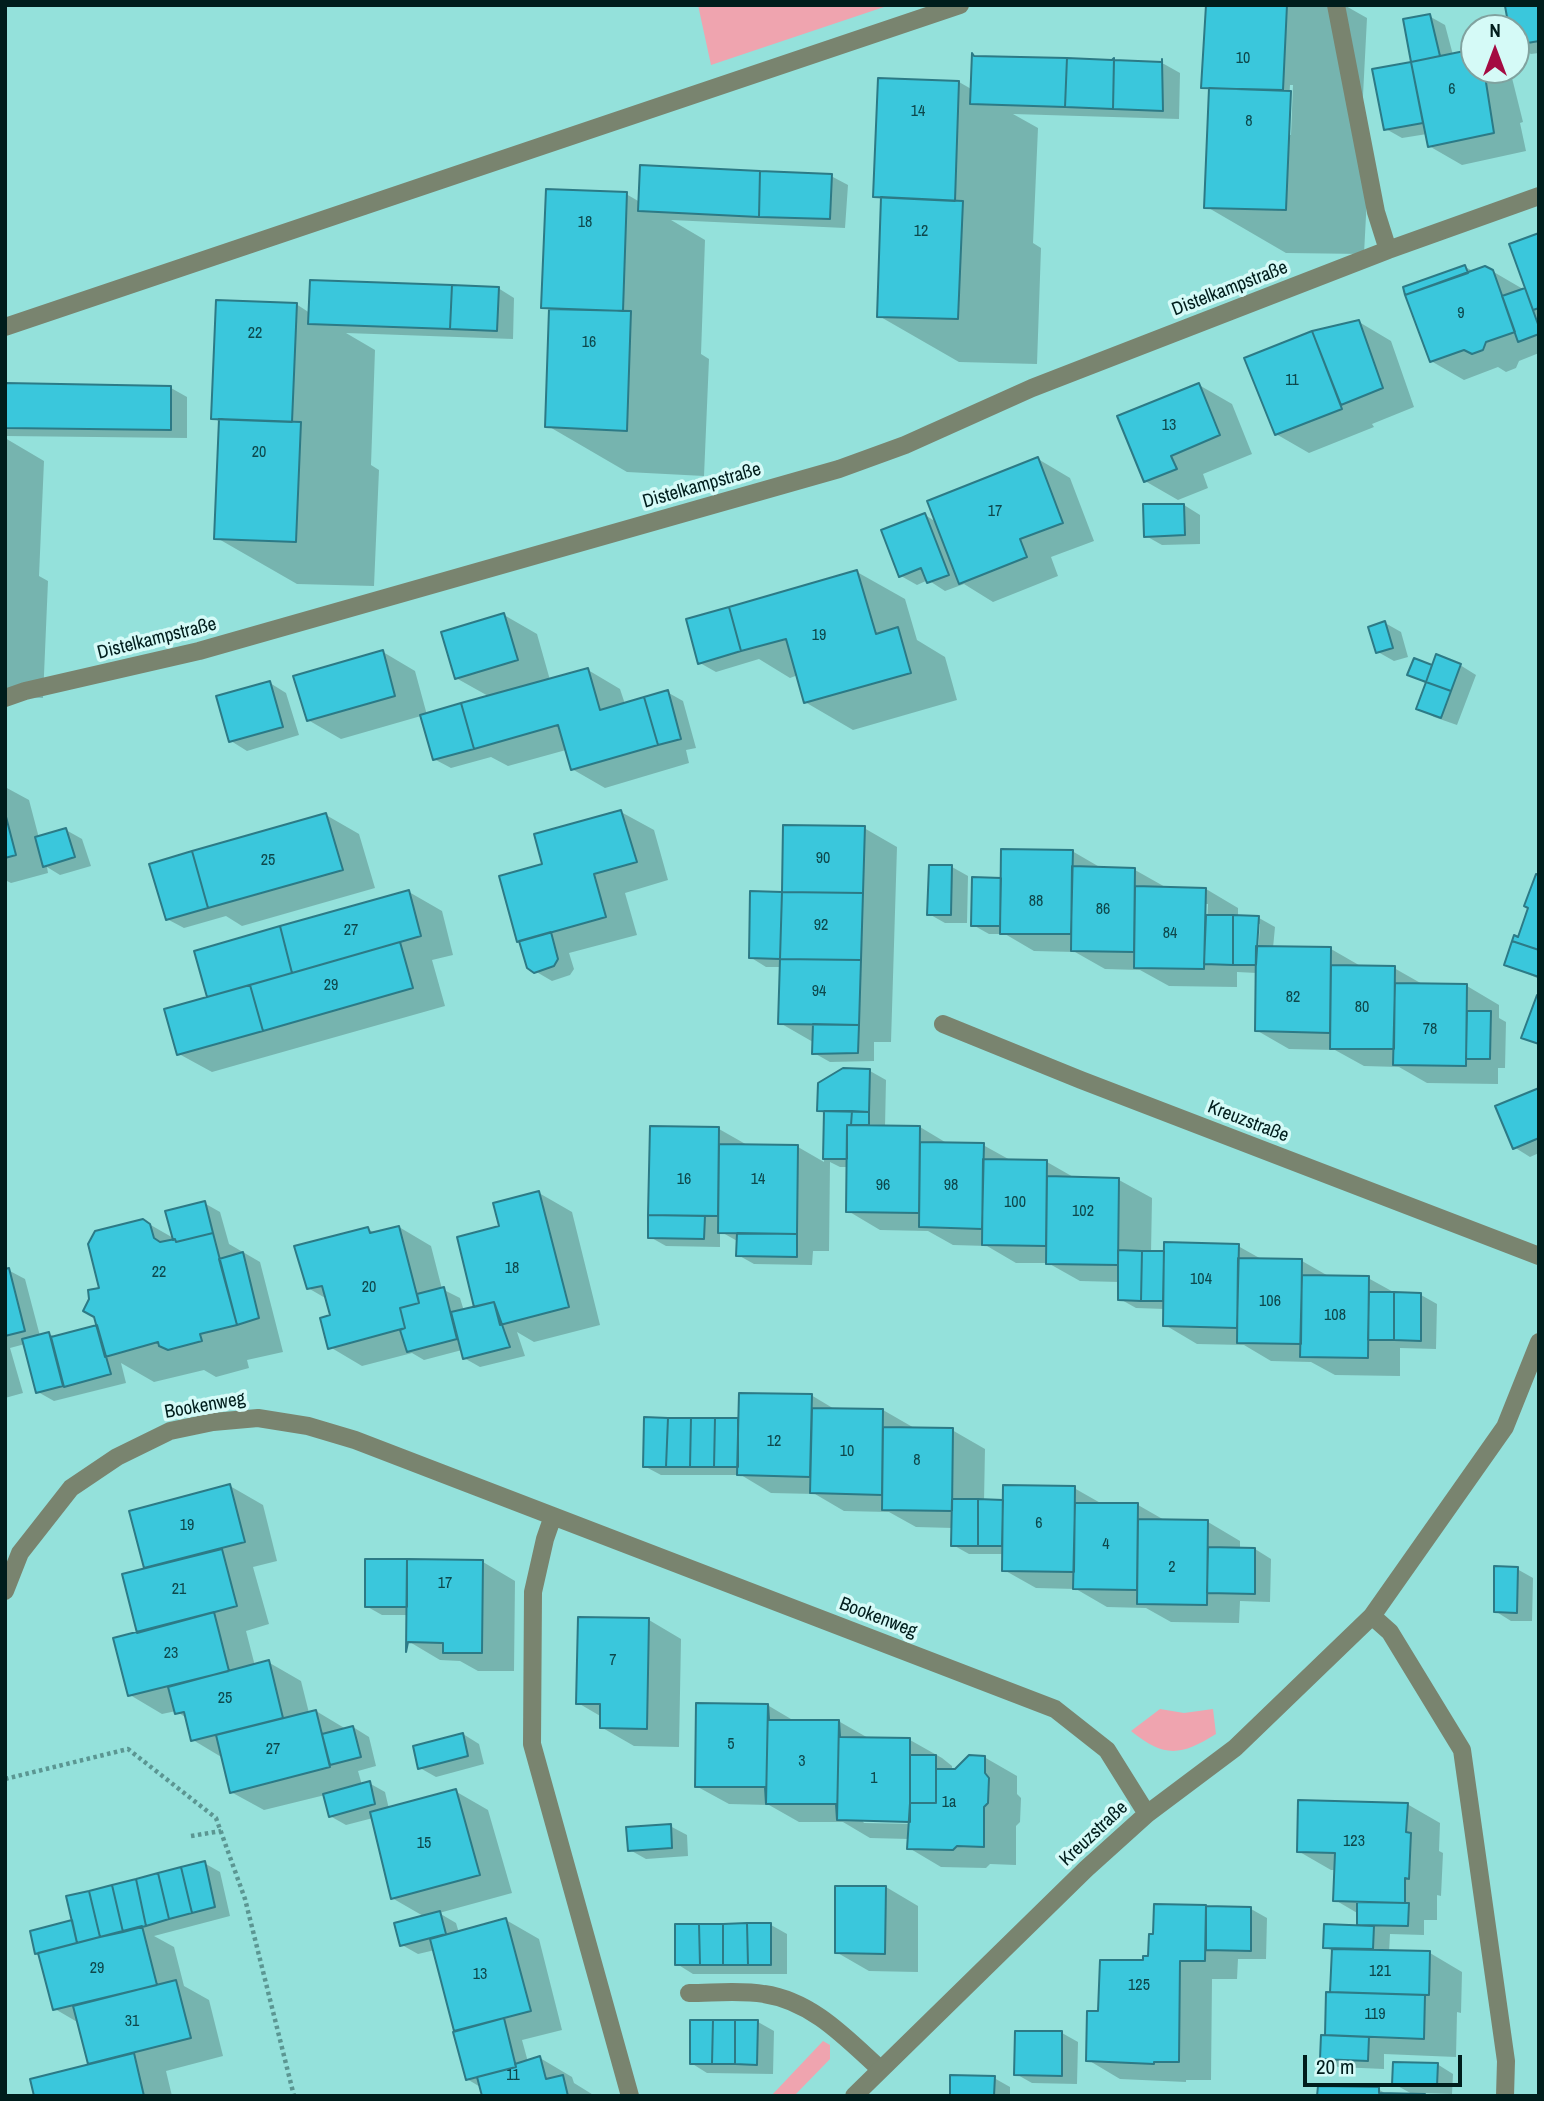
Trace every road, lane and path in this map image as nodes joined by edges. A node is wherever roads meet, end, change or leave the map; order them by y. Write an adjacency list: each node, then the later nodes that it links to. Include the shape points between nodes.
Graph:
1 (960, 5): 5 (street)
2 (1336, 5): 4 (street, via 1376,212)
3 (1539, 196): 4 (street, Distelkampstraße)
4 (1388, 250): 6 (street, Distelkampstraße, via 1032,388 839,469 199,651)
5 (5, 327)
6 (5, 698)
7 (943, 1024): 8 (street, Kreuzstraße)
8 (1539, 1256)
9 (1539, 1342): 12 (street, Kreuzstraße, via 1505,1427)
10 (553, 1516): 11 (street, Bookenweg, via 308,1426 257,1418 213,1422 170,1431 117,1457 71,1488 20,1553); 14 (street, Bookenweg, via 1055,1709 1107,1750); 20 (street, via 533,1592 532,1744)
11 (5, 1591)
12 (1372, 1616): 14 (street, Kreuzstraße, via 1235,1748); 22 (street, via 1390,1632 1462,1750 1506,2061)
13 (5, 1779): 15 (path, via 128,1749 216,1818)
14 (1147, 1814): 18 (street, Kreuzstraße)
15 (220, 1831): 16 (path); 19 (path, via 245,1899)
16 (191, 1836)
17 (689, 1993): 18 (street, via 765,1994 798,2004 831,2024)
18 (880, 2069): 21 (street, Kreuzstraße)
19 (294, 2096)
20 (630, 2096)
21 (854, 2096)
22 (1504, 2096)

